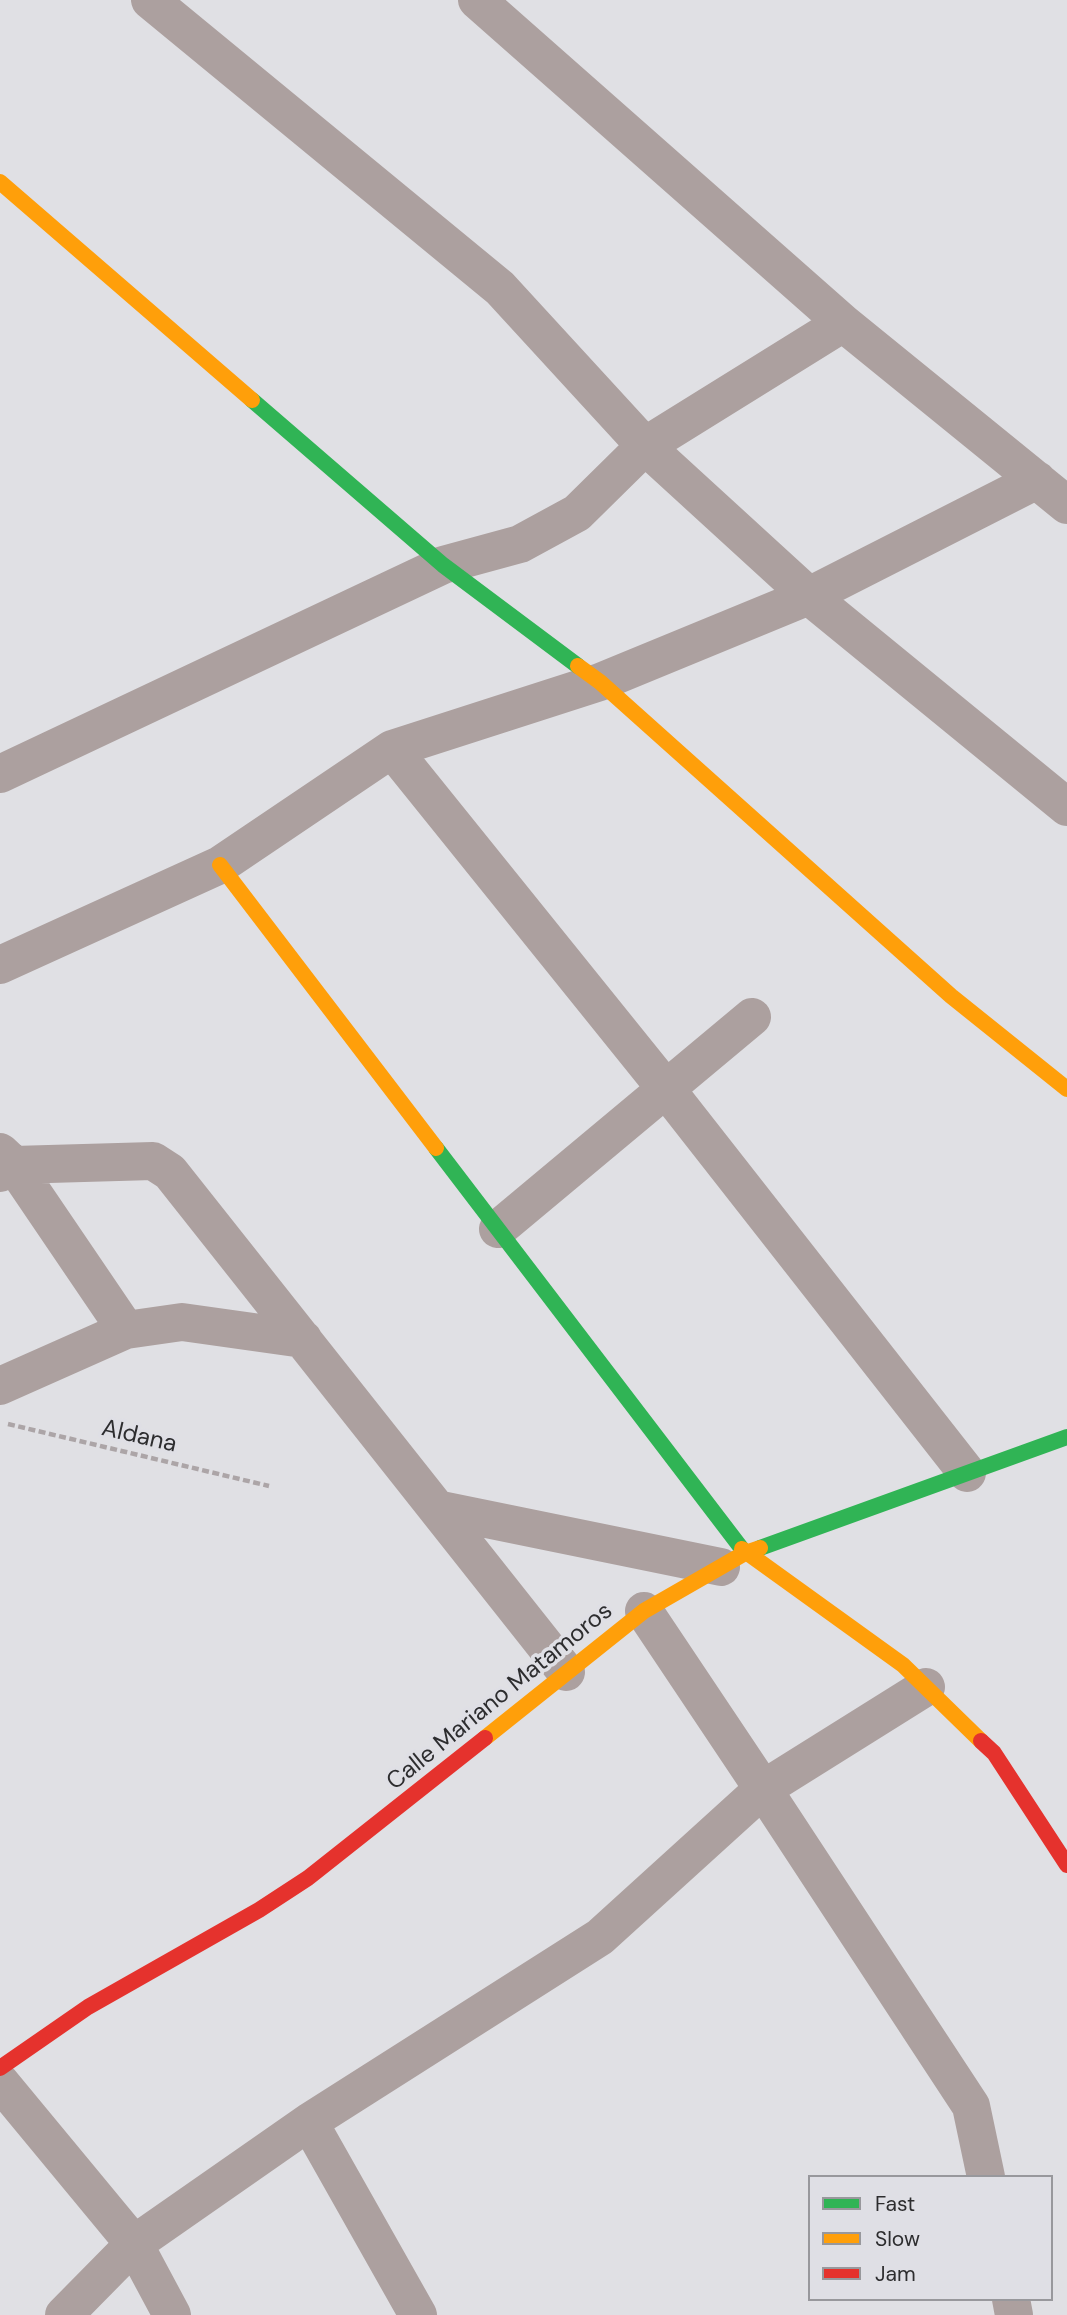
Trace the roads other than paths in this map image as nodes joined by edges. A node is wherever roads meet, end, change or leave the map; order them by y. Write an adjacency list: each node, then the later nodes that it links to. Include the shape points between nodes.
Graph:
1 (150, 0): 5 (street, via 500,288)
2 (477, 0): 4 (street)
3 (0, 182): 8 (street)
4 (843, 323): 5 (street); 6 (street)
5 (645, 446): 8 (street, via 577,513 520,544); 9 (street)
6 (1037, 480): 7 (street); 9 (street)
7 (1067, 505)
8 (443, 565): 10 (street); 12 (street)
9 (809, 596): 10 (street); 13 (street)
10 (600, 682): 11 (street); 18 (street, via 951,996)
11 (392, 749): 14 (street); 17 (street)
12 (0, 774)
13 (1067, 807)
14 (220, 865): 15 (street); 20 (street)
15 (0, 965)
16 (752, 1017): 17 (street)
17 (666, 1089): 20 (street); 25 (street)
18 (1067, 1089)
19 (5, 1163): 21 (street); 22 (street, via 153,1161 170,1172)
20 (498, 1229): 27 (street)
21 (126, 1330): 22 (street, via 182,1322); 23 (street)
22 (303, 1339): 26 (street)
23 (0, 1386)
24 (1067, 1437): 25 (street, Calle Mariano Matamoros)
25 (967, 1473): 27 (street, Calle Mariano Matamoros)
26 (437, 1509): 27 (street); 29 (street)
27 (733, 1560): 28 (street, Calle Mariano Matamoros); 30 (street, via 903,1665)
28 (644, 1611): 29 (street, Calle Mariano Matamoros); 31 (street)
29 (566, 1672): 33 (street, Calle Mariano Matamoros, via 308,1878 88,2007)
30 (926, 1687): 31 (street); 32 (street, via 994,1753)
31 (763, 1789): 35 (street, via 600,1937); 36 (street, via 971,2106)
32 (1067, 1865)
33 (0, 2068)
34 (0, 2081): 37 (street)
35 (309, 2122): 37 (street); 40 (street)
36 (986, 2175)
37 (134, 2244): 38 (street); 39 (street)
38 (64, 2315)
39 (172, 2315)
40 (418, 2315)

